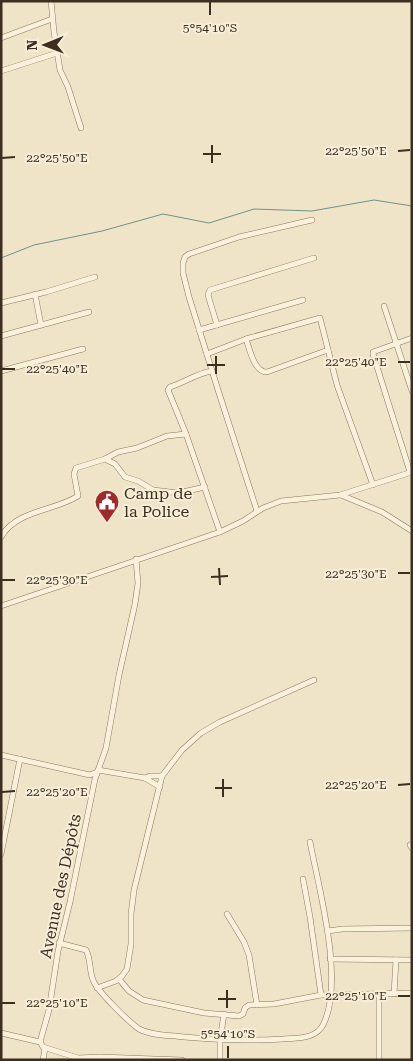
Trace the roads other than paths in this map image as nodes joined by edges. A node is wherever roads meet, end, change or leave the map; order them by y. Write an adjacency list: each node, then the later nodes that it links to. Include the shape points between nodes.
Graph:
1 (51, 1): 2 (street)
2 (52, 19): 3 (street); 4 (street)
3 (1, 38)
4 (57, 53): 5 (street); 6 (street, via 60,70)
5 (1, 71)
6 (82, 128)
7 (312, 220): 17 (street, via 220,243 185,257 183,273)
8 (314, 258): 16 (street, via 210,290 208,295)
9 (95, 277): 10 (street)
10 (35, 294): 12 (street); 15 (street)
11 (303, 300): 16 (street)
12 (1, 303)
13 (384, 306): 21 (street)
14 (89, 312): 15 (street)
15 (41, 325): 18 (street)
16 (217, 325): 17 (street)
17 (199, 330): 24 (street)
18 (1, 336)
19 (412, 338): 21 (street)
20 (246, 339): 23 (street, via 259,370 263,372); 23 (street, via 319,318); 24 (street)
21 (397, 343): 27 (street); 30 (street, via 372,354)
22 (84, 349): 25 (street)
23 (328, 350): 31 (street)
24 (207, 354): 26 (street)
25 (1, 371)
26 (212, 371): 28 (street, via 168,390); 34 (street)
27 (412, 391)
28 (186, 434): 29 (street, via 168,436); 32 (street)
29 (105, 458): 32 (street, via 115,464 125,477 153,490 178,493); 37 (street, via 76,468 77,498 26,516)
30 (411, 472): 31 (street)
31 (373, 485): 33 (street)
32 (205, 487): 36 (street)
33 (340, 494): 34 (street, via 281,501); 35 (street, via 382,512)
34 (257, 511): 36 (street)
35 (412, 531)
36 (220, 532): 38 (street)
37 (1, 537)
38 (136, 559): 39 (street); 43 (street, Avenue des Dépôts, via 138,583 135,604 106,748)
39 (1, 606)
40 (314, 680): 44 (street, via 211,726 182,750)
41 (1, 755): 42 (street)
42 (20, 759): 45 (street); 49 (street)
43 (97, 771): 45 (street, Avenue des Dépôts); 46 (street)
44 (162, 776): 46 (street); 47 (street)
45 (93, 777): 54 (street, Avenue des Dépôts)
46 (145, 778): 47 (street)
47 (160, 788): 58 (street, via 134,890 127,969)
48 (310, 842): 53 (street)
49 (1, 854)
50 (302, 878): 64 (street)
51 (227, 914): 65 (street, via 249,956)
52 (412, 928): 53 (street)
53 (328, 931): 55 (street)
54 (60, 943): 59 (street, via 87,952); 69 (street, Avenue des Dépôts, via 50,1010)
55 (330, 959): 56 (street); 61 (street)
56 (396, 960): 57 (street); 63 (street)
57 (412, 960)
58 (119, 978): 59 (street); 66 (street, via 143,1000)
59 (97, 988): 68 (street, via 143,1030)
60 (412, 993): 63 (street)
61 (331, 994): 62 (street); 64 (street); 68 (street, via 323,1025 314,1034 303,1038)
62 (379, 994): 63 (street); 75 (street)
63 (394, 994)
64 (321, 995): 65 (street)
65 (257, 1005): 66 (street, via 247,1006 241,1016)
66 (224, 1014): 68 (street)
67 (1, 1033): 69 (street)
68 (220, 1040): 74 (street)
69 (40, 1042): 70 (street)
70 (45, 1048): 71 (street); 72 (street)
71 (69, 1058): 73 (street)
72 (43, 1060)
73 (182, 1060)
74 (220, 1060)
75 (379, 1060)

